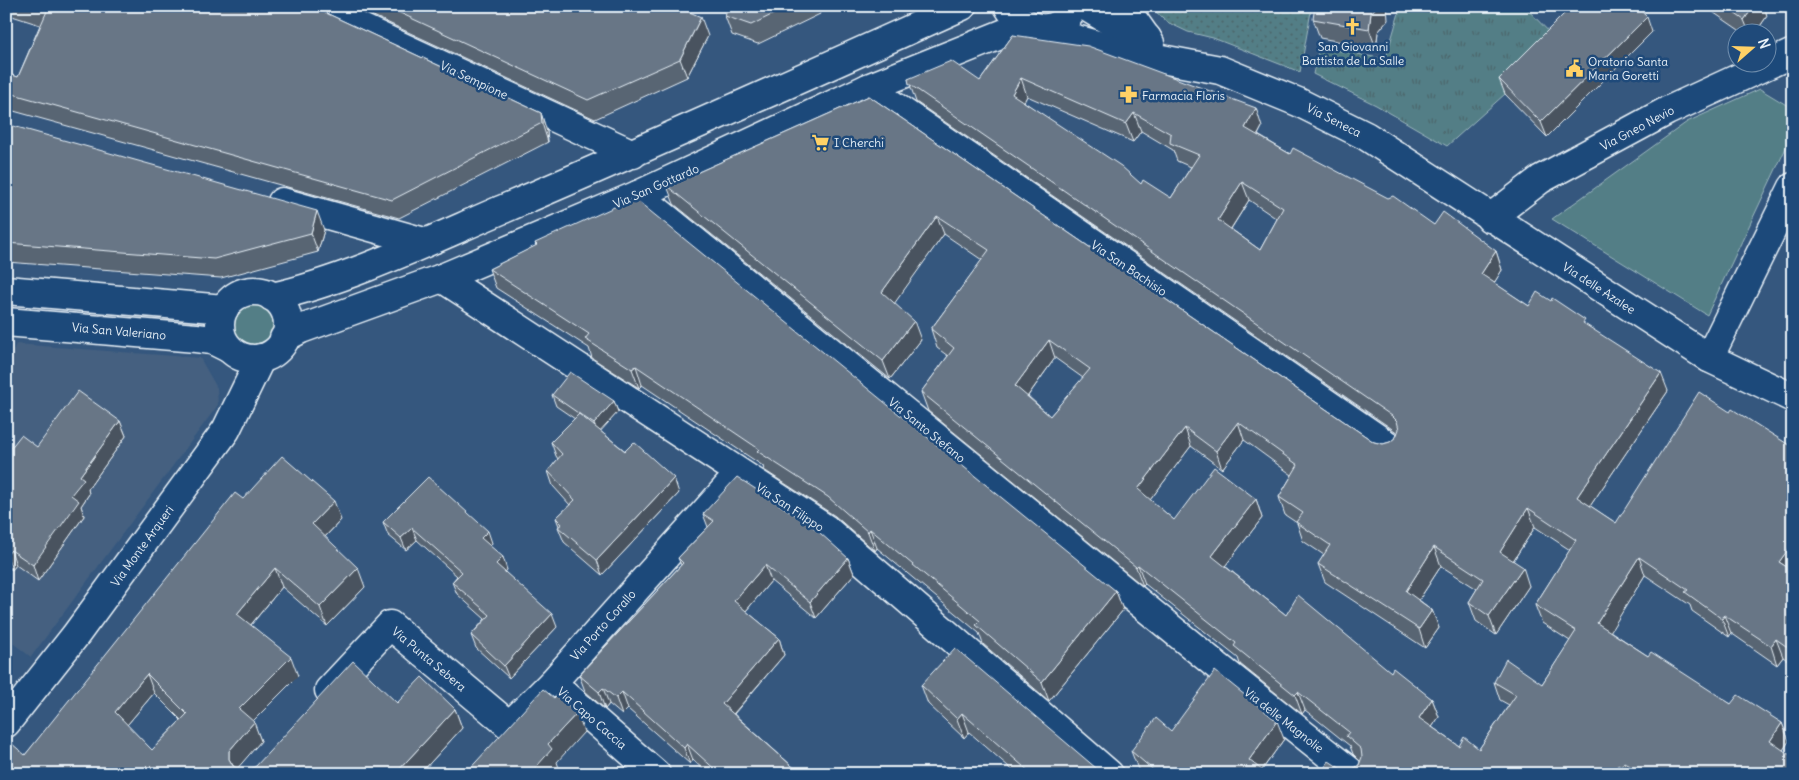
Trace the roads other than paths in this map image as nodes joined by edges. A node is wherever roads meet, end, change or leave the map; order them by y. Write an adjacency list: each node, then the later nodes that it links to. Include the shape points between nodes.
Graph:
1 (314, 6): 10 (street, Via Sempione)
2 (962, 6): 10 (street)
3 (1073, 6): 6 (street, Via San Gottardo, via 1071,14 1052,27)
4 (1085, 6): 7 (street, Via Seneca)
5 (1128, 6): 7 (street, via 1133,19)
6 (1024, 20): 7 (street, Via Seneca, via 1054,36); 9 (street, Via San Gottardo)
7 (1154, 48): 14 (street, Via Seneca, via 1220,70 1298,102 1366,136)
8 (1793, 52): 14 (street, Via Gneo Nevio, via 1667,111 1541,179)
9 (868, 88): 13 (street, Via San Gottardo); 26 (street, Via San Bachisio)
10 (633, 154): 15 (street)
11 (1793, 187): 24 (street)
12 (256, 195): 15 (street)
13 (638, 195): 16 (street, Via San Gottardo); 28 (street, Via Santo Stefano)
14 (1490, 218): 24 (street, Via delle Azalee)
15 (424, 242): 18 (street)
16 (442, 278): 21 (street, Via San Gottardo); 27 (street, Via San Filippo)
17 (6, 290): 19 (street)
18 (272, 297): 19 (street, via 261,292 247,292 234,298); 21 (street, via 285,313 287,326)
19 (224, 309): 22 (street, via 221,332)
20 (6, 322): 22 (street, Via San Valeriano, via 196,338 212,340)
21 (284, 338): 23 (street, via 278,349)
22 (230, 349): 23 (street, via 245,358)
23 (261, 358): 31 (street, Via Monte Arqueri, via 226,430 75,636)
24 (1709, 358): 25 (street, Via delle Azalee)
25 (1793, 398)
26 (1390, 446)
27 (739, 474): 29 (street, Via Porto Corallo); 35 (street, Via San Filippo, via 826,529)
28 (1216, 665): 36 (street, Via delle Magnolie)
29 (552, 683): 32 (street, Via Porto Corallo); 34 (street, Via Capo Caccia)
30 (310, 710): 32 (street, Via Punta Sebera, via 390,625)
31 (6, 723)
32 (510, 726): 33 (street, Via Porto Corallo)
33 (491, 746)
34 (656, 774)
35 (1109, 774)
36 (1353, 774)

